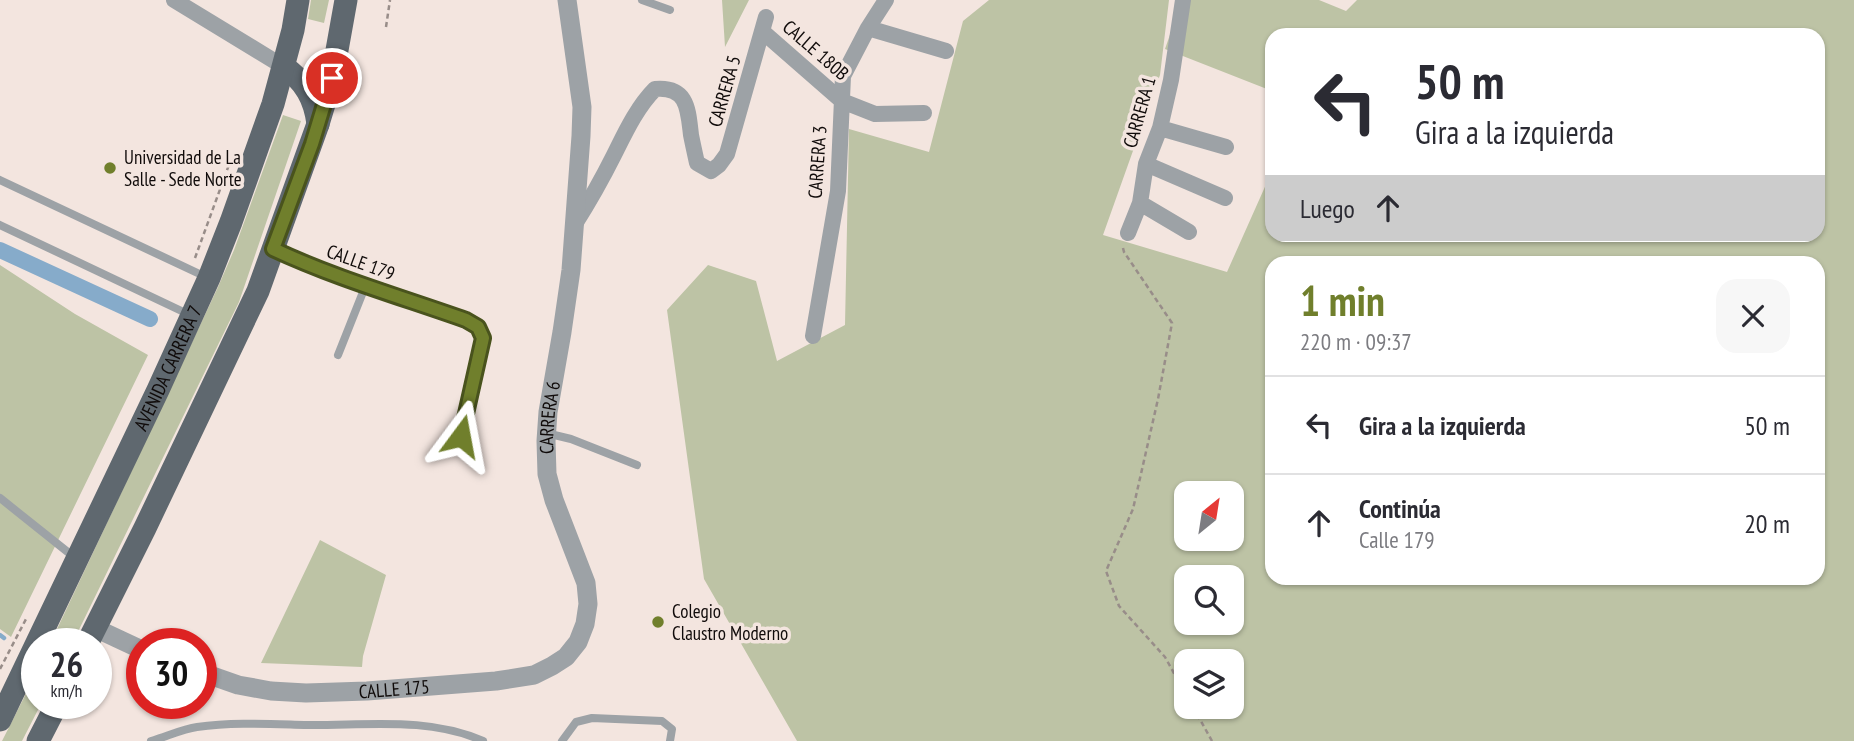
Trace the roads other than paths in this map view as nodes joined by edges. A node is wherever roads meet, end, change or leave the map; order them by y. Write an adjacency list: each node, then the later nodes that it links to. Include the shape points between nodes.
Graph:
1 (174, 0): 12 (street)
2 (298, 0): 12 (main road, AVENIDA CARRERA 7)
3 (346, 0): 16 (main road, via 332,78)
4 (567, 0): 24 (street, CARRERA 6, via 582,107)
5 (642, 0): 8 (lane)
6 (886, 0): 10 (street, CARRERA 3)
7 (1183, 0): 17 (street, CARRERA 1)
8 (670, 10)
9 (764, 24): 13 (street, CARRERA 5, via 727,154 711,171 698,163 685,101 671,89); 14 (street, CALLE 180B)
10 (867, 28): 11 (street); 14 (street, CARRERA 3, via 843,76)
11 (946, 51)
12 (284, 67): 16 (main road, via 309,91); 28 (main road, AVENIDA CARRERA 7, via 250,170)
13 (655, 89): 24 (street, CARRERA 6)
14 (842, 100): 15 (street, CALLE 180B, via 875,114); 31 (street, CARRERA 3, via 838,191)
15 (924, 113)
16 (318, 124): 27 (main road)
17 (1160, 128): 18 (street); 19 (street, CARRERA 1)
18 (1226, 147)
19 (1146, 164): 21 (street); 22 (street, CARRERA 1)
20 (0, 180): 28 (lane)
21 (1224, 198)
22 (1140, 203): 25 (street); 26 (street, CARRERA 1)
23 (0, 225): 30 (lane)
24 (574, 226): 33 (street, CARRERA 6)
25 (1189, 232)
26 (1128, 233)
27 (273, 249): 29 (street, CALLE 179); 38 (main road, via 238,334)
28 (200, 274): 30 (main road, AVENIDA CARRERA 7)
29 (365, 287): 32 (lane); 34 (street, CALLE 179, via 478,327 483,338)
30 (193, 316): 37 (main road, AVENIDA CARRERA 7)
31 (813, 336)
32 (338, 355)
33 (546, 433): 35 (lane); 39 (street, CARRERA 6, via 547,474 586,583 588,604)
34 (461, 436)
35 (637, 465)
36 (0, 498): 37 (lane)
37 (77, 559): 42 (main road, AVENIDA CARRERA 7)
38 (95, 628)
39 (578, 642): 40 (street, CALLE 175, via 566,657 534,674 470,683 306,693 271,691)
40 (217, 678)
41 (50, 719): 43 (main road)
42 (0, 720)
43 (41, 740)
44 (151, 741): 45 (lane, via 195,727 256,723 440,728)
45 (483, 741)
46 (562, 741): 47 (lane, via 576,722 592,718 662,721 672,729)
47 (670, 741)

